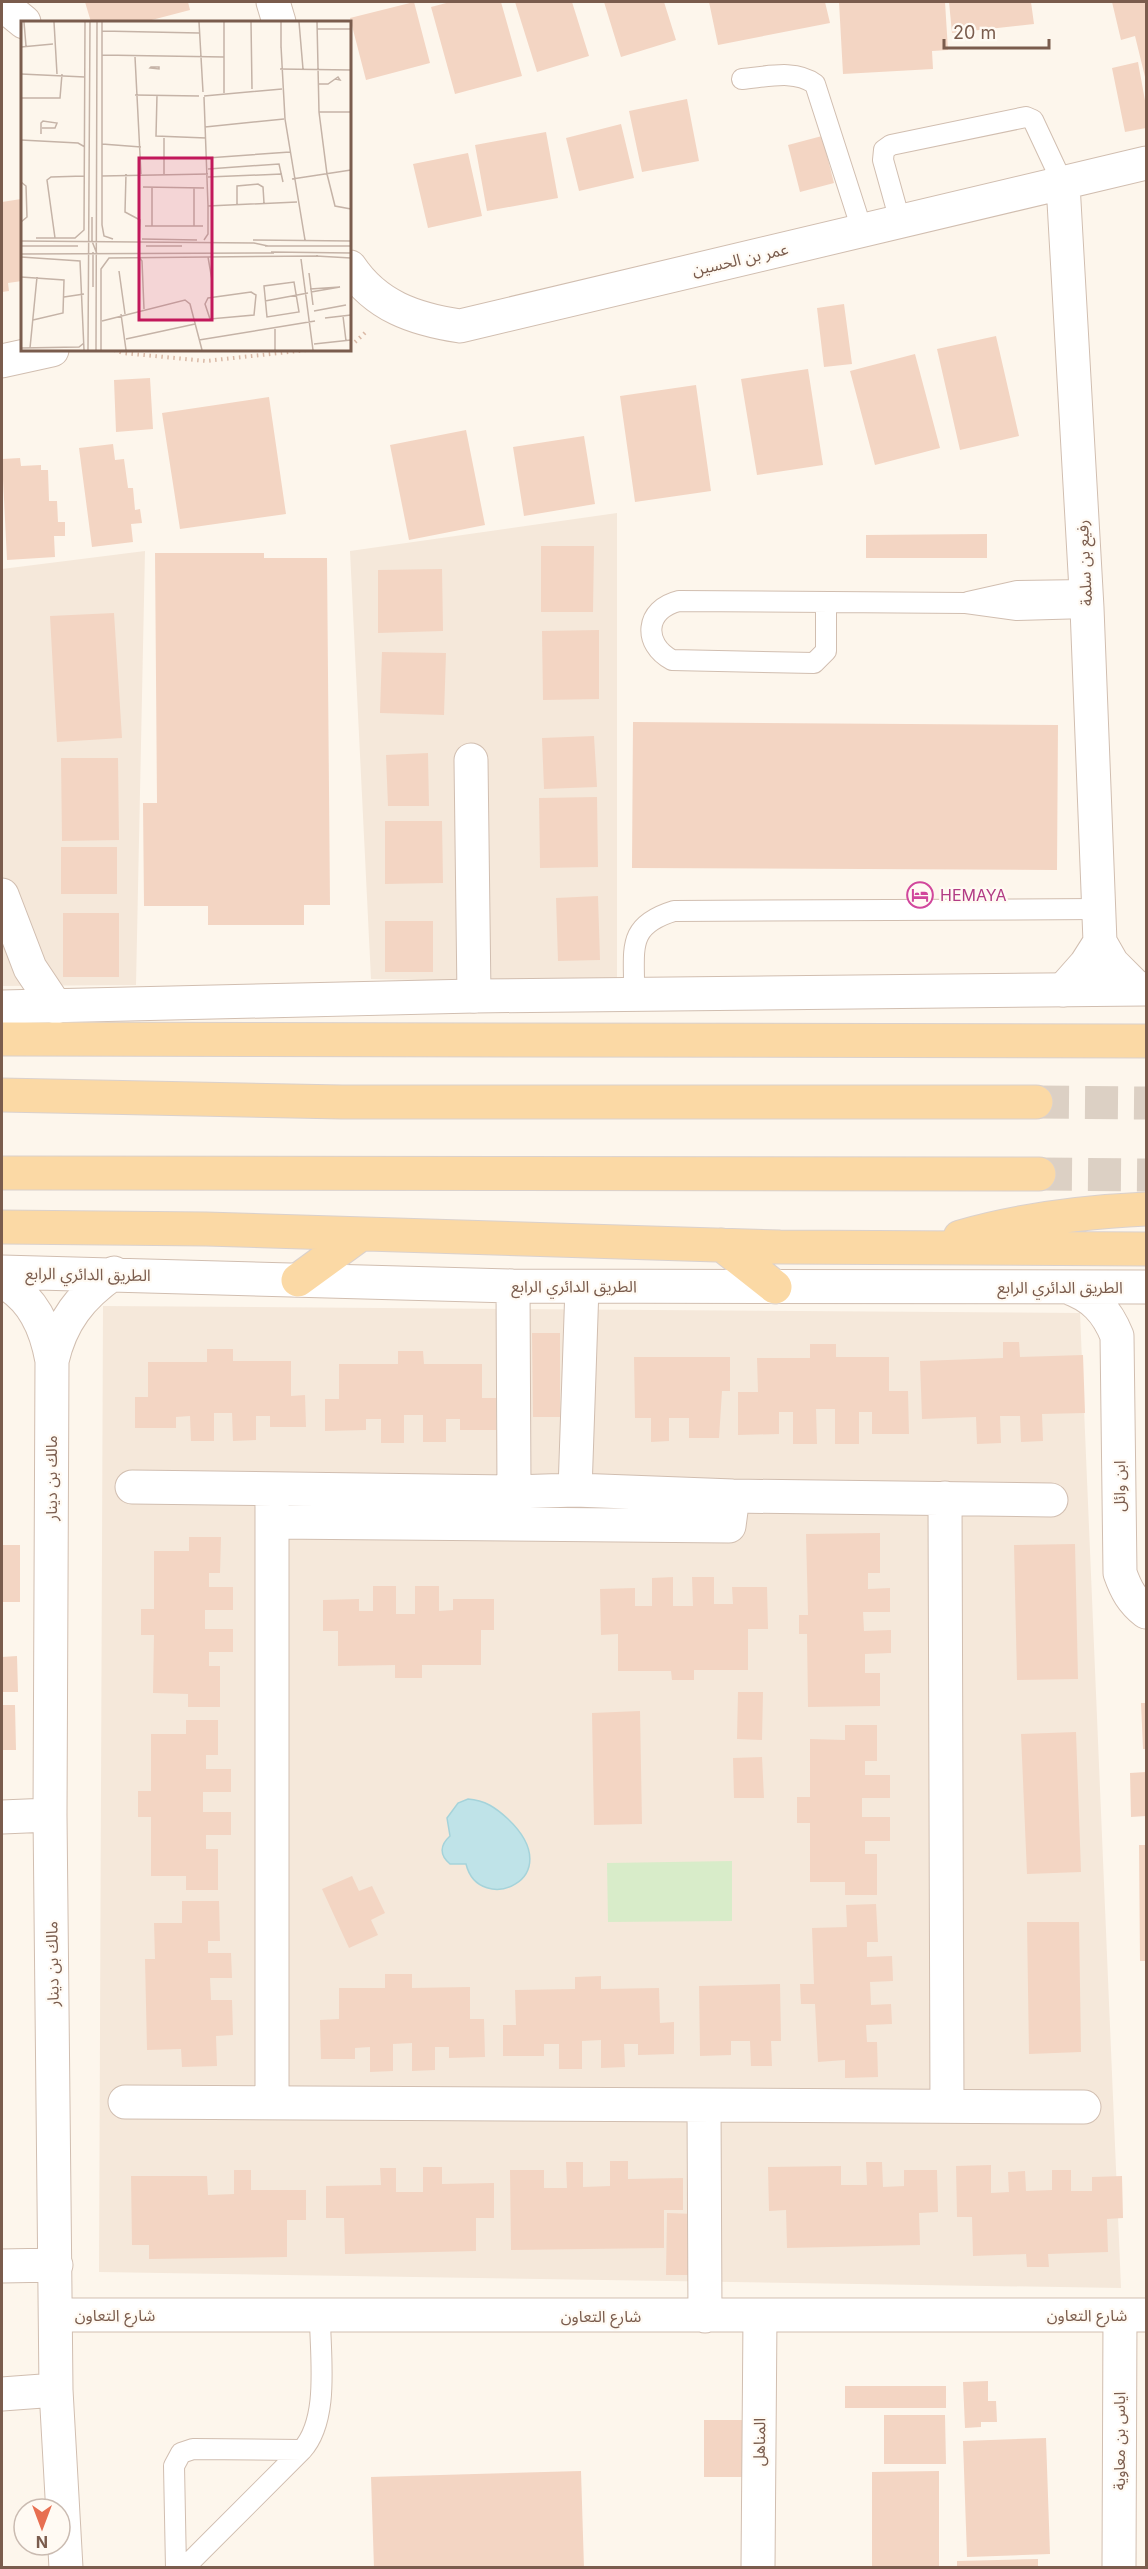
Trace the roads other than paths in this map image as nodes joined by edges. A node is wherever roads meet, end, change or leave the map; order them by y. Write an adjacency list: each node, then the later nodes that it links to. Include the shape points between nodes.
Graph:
1 (273, 2): 4 (street)
2 (2, 4): 3 (street)
3 (23, 21)
4 (279, 21)
5 (742, 79): 9 (lane, via 795,75 807,77 815,84)
6 (1146, 163): 7 (street, عمر بن الحسين)
7 (1063, 184): 8 (street, عمر بن الحسين); 8 (lane, via 1033,120 1026,117 891,145 884,150 883,160); 13 (street, رفيع بن سلمة)
8 (900, 221): 9 (street, عمر بن الحسين)
9 (862, 230): 10 (street, عمر بن الحسين, via 460,326 424,321 391,305 363,286)
10 (351, 268)
11 (47, 351): 12 (street)
12 (2, 361)
13 (1086, 599): 14 (lane, via 1017,591 966,603); 17 (street, رفيع بن سلمة)
14 (826, 602): 14 (lane, via 679,601 661,609 651,627 652,638 656,648 672,660 814,663 826,651)
15 (471, 760): 22 (street)
16 (2, 896): 24 (street, via 30,968)
17 (1098, 909): 18 (street, رفيع بن سلمة); 21 (lane, via 674,912 641,928 635,940)
18 (1100, 942): 19 (street); 20 (street, رفيع بن سلمة, via 1112,963)
19 (1063, 990): 20 (street); 21 (street)
20 (1143, 992)
21 (634, 994): 22 (street)
22 (474, 996): 24 (street); 26 (street)
23 (2, 1007): 24 (street)
24 (56, 1007)
25 (2, 1038): 26 (main road)
26 (401, 1041): 27 (main road)
27 (1146, 1041)
28 (2, 1095): 29 (main road, via 342,1102)
29 (1035, 1102)
30 (2, 1173): 31 (main road)
31 (1039, 1174)
32 (1146, 1209): 36 (main road, via 1081,1212 1008,1224)
33 (2, 1227): 34 (main road)
34 (361, 1234): 35 (main road); 40 (main road)
35 (722, 1245): 36 (main road); 44 (main road)
36 (924, 1248): 37 (main road)
37 (1146, 1249)
38 (2, 1272): 39 (street, الطريق الدائري الرابع)
39 (114, 1273): 40 (street, الطريق الدائري الرابع); 49 (street, مالك بن دينار, via 96,1285 66,1319)
40 (297, 1280): 42 (street, الطريق الدائري الرابع)
41 (2, 1281): 49 (street, مالك بن دينار, via 24,1297 38,1316 48,1338)
42 (513, 1286): 43 (street, الطريق الدائري الرابع); 53 (street)
43 (582, 1287): 44 (street, الطريق الدائري الرابع); 52 (street)
44 (775, 1287): 45 (street, الطريق الدائري الرابع)
45 (1066, 1287): 46 (street, الطريق الدائري الرابع); 48 (street, ابن وائل, via 1082,1292 1106,1313)
46 (1146, 1287)
47 (1146, 1295): 48 (street, ابن وائل, via 1123,1329)
48 (1119, 1350): 58 (street, ابن وائل, via 1120,1573 1125,1589)
49 (52, 1361): 59 (street, مالك بن دينار)
50 (132, 1487): 51 (street)
51 (272, 1489): 53 (street); 57 (street)
52 (575, 1490): 53 (street); 54 (street)
53 (514, 1492)
54 (733, 1496): 55 (street); 57 (street, via 729,1526)
55 (945, 1498): 56 (street); 64 (street)
56 (1051, 1500)
57 (273, 1522): 62 (street)
58 (1146, 1612)
59 (50, 1815): 60 (street); 66 (street, مالك بن دينار)
60 (2, 1817)
61 (125, 2102): 62 (street)
62 (272, 2103): 63 (street)
63 (704, 2105): 64 (street); 71 (street)
64 (946, 2106): 65 (street)
65 (1084, 2107)
66 (56, 2265): 67 (street); 68 (street, مالك بن دينار)
67 (2, 2266)
68 (56, 2314): 70 (street, شارع التعاون); 73 (street, مالك بن دينار)
69 (1133, 2315): 72 (street, شارع التعاون); 80 (street, اياس بن معاوية)
70 (320, 2316): 71 (street, شارع التعاون); 75 (lane, via 319,2422)
71 (705, 2316): 72 (street, شارع التعاون)
72 (760, 2316): 79 (street, المناهل)
73 (56, 2390): 74 (street); 76 (street, مالك بن دينار)
74 (2, 2394)
75 (302, 2450): 77 (lane, via 193,2449 181,2454 174,2466); 78 (lane)
76 (66, 2568)
77 (176, 2568)
78 (184, 2568)
79 (758, 2568)
80 (1119, 2568)

